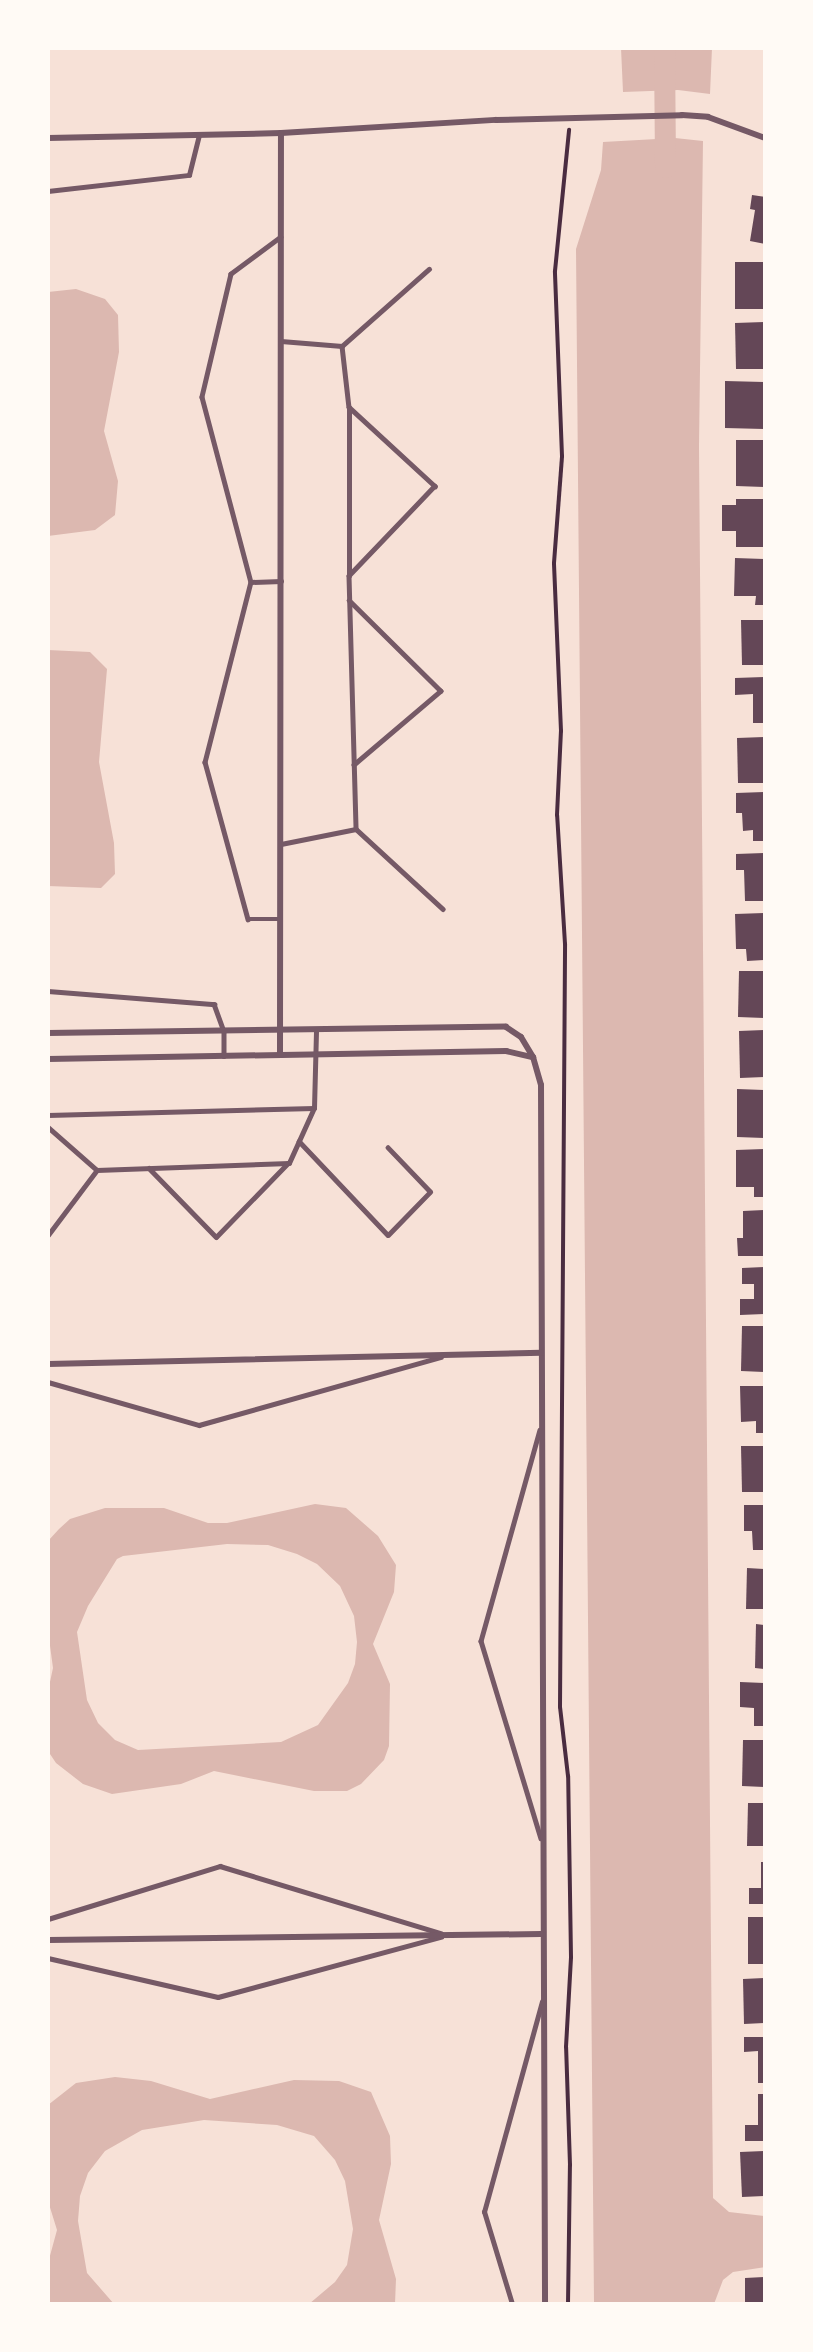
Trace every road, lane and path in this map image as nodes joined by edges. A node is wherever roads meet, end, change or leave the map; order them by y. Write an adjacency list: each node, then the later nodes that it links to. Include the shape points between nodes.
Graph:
1 (571, 117): 2 (street); 5 (street, via 708,117); 54 (path, via 555,271 562,456 554,563 561,731 557,816 565,944 560,1707 568,1776 571,1957 566,2047 570,2165)
2 (281, 133): 3 (street); 7 (street)
3 (199, 135): 4 (street); 6 (lane, via 189,176)
4 (48, 138)
5 (765, 138)
6 (48, 191)
7 (281, 237): 9 (street); 14 (lane, via 231,274 202,397)
8 (429, 268): 10 (lane)
9 (281, 341): 10 (lane); 13 (street)
10 (342, 346): 11 (lane)
11 (349, 407): 12 (lane); 12 (lane, via 435,486)
12 (348, 576): 15 (lane)
13 (281, 581): 14 (lane); 18 (street)
14 (251, 582): 20 (lane, via 205,762 248,919)
15 (349, 600): 16 (lane); 16 (lane, via 441,691)
16 (354, 765): 17 (lane)
17 (356, 829): 18 (lane); 19 (lane)
18 (281, 844): 20 (street)
19 (443, 909)
20 (281, 919): 22 (street)
21 (48, 992): 24 (lane, via 214,1004)
22 (281, 1030): 23 (street); 24 (street); 27 (street)
23 (316, 1030): 26 (lane); 29 (street, via 506,1027 521,1037)
24 (224, 1031): 25 (street); 28 (lane)
25 (48, 1033)
26 (317, 1054): 27 (street); 29 (street, via 506,1051); 31 (lane)
27 (280, 1055): 28 (street)
28 (224, 1056): 30 (street)
29 (533, 1057): 40 (street, via 541,1085)
30 (48, 1059)
31 (315, 1108): 32 (lane); 34 (lane)
32 (48, 1115)
33 (48, 1128): 38 (lane)
34 (299, 1141): 35 (lane, via 388,1235 430,1192); 36 (lane)
35 (388, 1148)
36 (289, 1162): 37 (lane); 37 (lane, via 216,1237)
37 (149, 1168): 38 (lane)
38 (97, 1170): 39 (lane)
39 (48, 1235)
40 (541, 1353): 41 (street); 44 (street)
41 (449, 1355): 42 (street); 43 (lane, via 199,1425)
42 (48, 1364)
43 (48, 1382)
44 (541, 1428): 45 (street); 45 (lane, via 481,1641)
45 (541, 1838): 47 (street)
46 (48, 1919): 48 (lane, via 220,1866)
47 (541, 1934): 48 (street); 51 (street)
48 (448, 1935): 49 (street); 50 (lane, via 218,1997)
49 (48, 1940)
50 (48, 1958)
51 (542, 2002): 52 (lane, via 484,2212); 53 (street)
52 (512, 2304)
53 (545, 2304)
54 (568, 2304)

